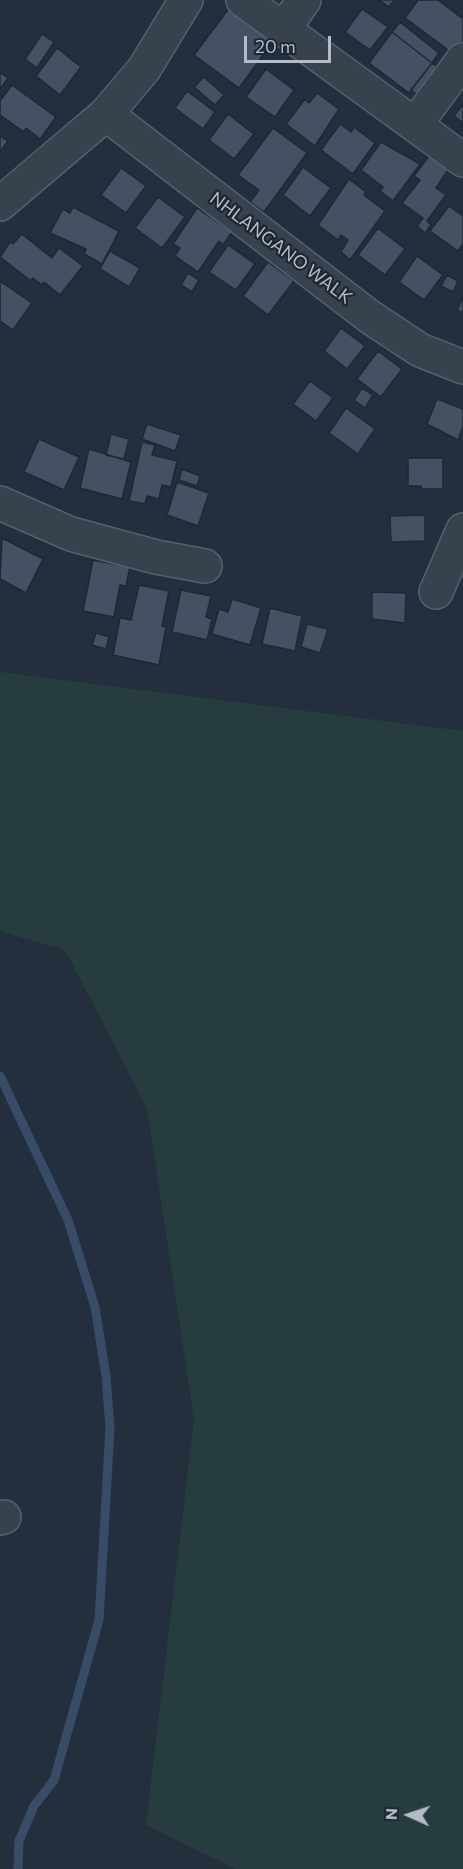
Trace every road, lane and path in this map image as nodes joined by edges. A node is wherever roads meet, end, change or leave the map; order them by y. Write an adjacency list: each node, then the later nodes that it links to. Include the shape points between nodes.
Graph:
1 (186, 0): 6 (street, via 144,69)
2 (243, 0): 4 (street)
3 (304, 0): 4 (street)
4 (284, 29): 7 (street)
5 (463, 60): 7 (street)
6 (106, 114): 9 (street); 10 (street, NHLANGANO WALK, via 370,316 420,350)
7 (415, 125): 8 (street)
8 (463, 160)
9 (0, 204)
10 (463, 367)
11 (0, 503): 13 (street, via 71,534)
12 (463, 530): 14 (street)
13 (205, 566)
14 (436, 592)

